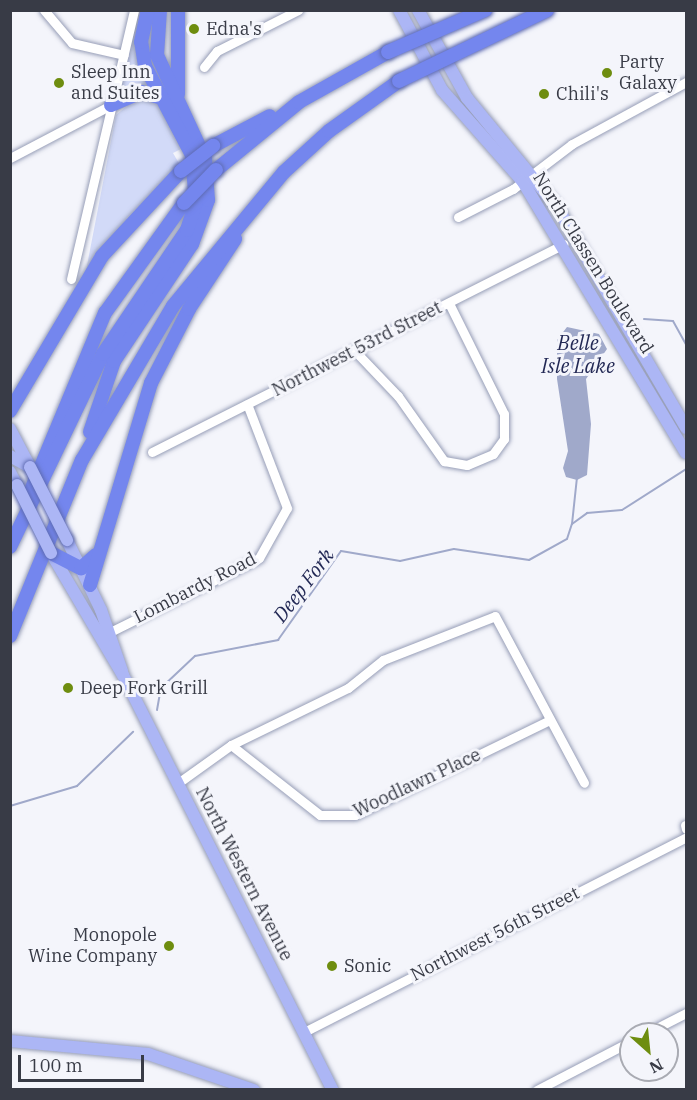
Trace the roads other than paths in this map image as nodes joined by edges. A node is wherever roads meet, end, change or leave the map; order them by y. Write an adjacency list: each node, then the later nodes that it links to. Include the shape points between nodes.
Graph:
1 (44, 10): 12 (street, via 72,43)
2 (134, 10): 12 (street)
3 (148, 10): 16 (highway, via 142,54)
4 (160, 10): 13 (highway, via 155,36)
5 (171, 10): 13 (highway)
6 (178, 10): 19 (highway, via 175,40)
7 (298, 10): 14 (street, via 217,51)
8 (399, 10): 22 (main road, North Classen Boulevard, via 442,90)
9 (418, 10): 21 (main road, North Classen Boulevard, via 467,98)
10 (485, 10): 17 (highway, bridge, via 388,52)
11 (547, 10): 23 (highway, bridge, via 399,81 329,131)
12 (124, 55): 18 (street)
13 (162, 67): 19 (highway)
14 (204, 67)
15 (687, 82): 21 (street, via 572,144)
16 (162, 98): 18 (highway, via 141,92); 43 (highway, via 196,168 192,219 103,354)
17 (299, 102): 31 (highway, bridge, via 213,146 181,171 102,256); 43 (highway, bridge, via 216,170 184,202 126,279 82,359)
18 (111, 105): 20 (street); 27 (street)
19 (182, 111): 40 (highway, via 207,168 206,213 114,361)
20 (10, 158)
21 (534, 173): 22 (street); 26 (main road, North Classen Boulevard)
22 (523, 182): 24 (street); 25 (main road, North Classen Boulevard)
23 (264, 193): 40 (highway, via 153,335); 44 (highway, via 163,354)
24 (458, 218)
25 (562, 244): 28 (main road, North Classen Boulevard); 29 (street, Northwest 53rd Street)
26 (599, 274): 28 (main road); 35 (main road, North Classen Boulevard)
27 (71, 279)
28 (587, 282): 38 (main road, North Classen Boulevard)
29 (449, 303): 30 (street, Northwest 53rd Street); 30 (street, via 504,414 504,439 493,454 467,465 444,461 398,396)
30 (354, 350): 33 (street, Northwest 53rd Street)
31 (30, 380): 32 (highway); 34 (highway)
32 (10, 389)
33 (247, 404): 37 (street, Northwest 53rd Street); 48 (street, Lombardy Road, via 286,508 259,558)
34 (10, 411)
35 (687, 428)
36 (10, 429): 41 (main road, North Western Avenue)
37 (152, 452)
38 (686, 453)
39 (10, 456): 41 (main road)
40 (82, 460): 49 (highway)
41 (27, 464): 46 (main road, North Western Avenue, bridge)
42 (11, 472): 45 (main road, North Western Avenue, bridge)
43 (10, 547)
44 (96, 555): 46 (highway); 47 (highway)
45 (56, 559): 46 (highway); 50 (main road, North Western Avenue)
46 (81, 568): 47 (main road, North Western Avenue)
47 (90, 585): 48 (main road, North Western Avenue)
48 (110, 632): 50 (main road, North Western Avenue)
49 (10, 636)
50 (123, 675): 53 (main road, North Western Avenue)
51 (548, 721): 52 (street, Woodlawn Place, via 355,816 320,815); 52 (street, via 495,616 414,644 348,688); 54 (street)
52 (231, 745): 53 (street)
53 (178, 783): 58 (main road, North Western Avenue)
54 (584, 783)
55 (687, 837): 58 (street, Northwest 56th Street)
56 (687, 1013): 57 (street)
57 (669, 1022)
58 (304, 1032): 61 (main road, North Western Avenue)
59 (10, 1041): 62 (main road, via 148,1054)
60 (619, 1047): 63 (street)
61 (327, 1086)
62 (254, 1089)
63 (537, 1089)

